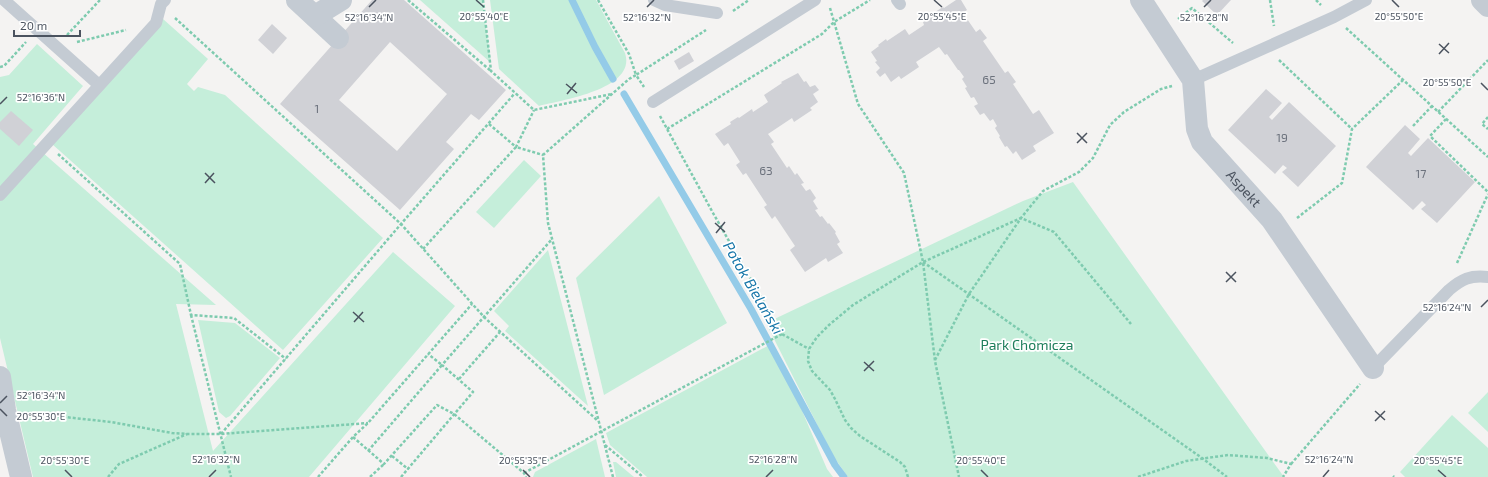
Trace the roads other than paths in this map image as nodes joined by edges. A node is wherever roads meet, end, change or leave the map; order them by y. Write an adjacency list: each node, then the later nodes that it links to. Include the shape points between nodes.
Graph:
1 (4, 0): 15 (lane)
2 (297, 0): 12 (street)
3 (340, 0): 12 (street)
4 (654, 0): 11 (lane, via 665,5)
5 (815, 0): 16 (lane)
6 (1141, 0): 14 (street, Aspekt)
7 (1366, 0): 14 (lane)
8 (1482, 0): 10 (street)
9 (161, 1): 15 (lane, via 156,22)
10 (1488, 6)
11 (722, 14)
12 (315, 16): 13 (street)
13 (338, 38)
14 (1193, 80): 19 (street, Aspekt, via 1197,129 1202,142 1272,220)
15 (98, 85): 17 (lane)
16 (653, 102)
17 (0, 195)
18 (1488, 277): 19 (lane, via 1477,276 1462,280 1448,290)
19 (1373, 368)
20 (0, 378): 21 (street)
21 (2, 413): 22 (street)
22 (21, 477)

